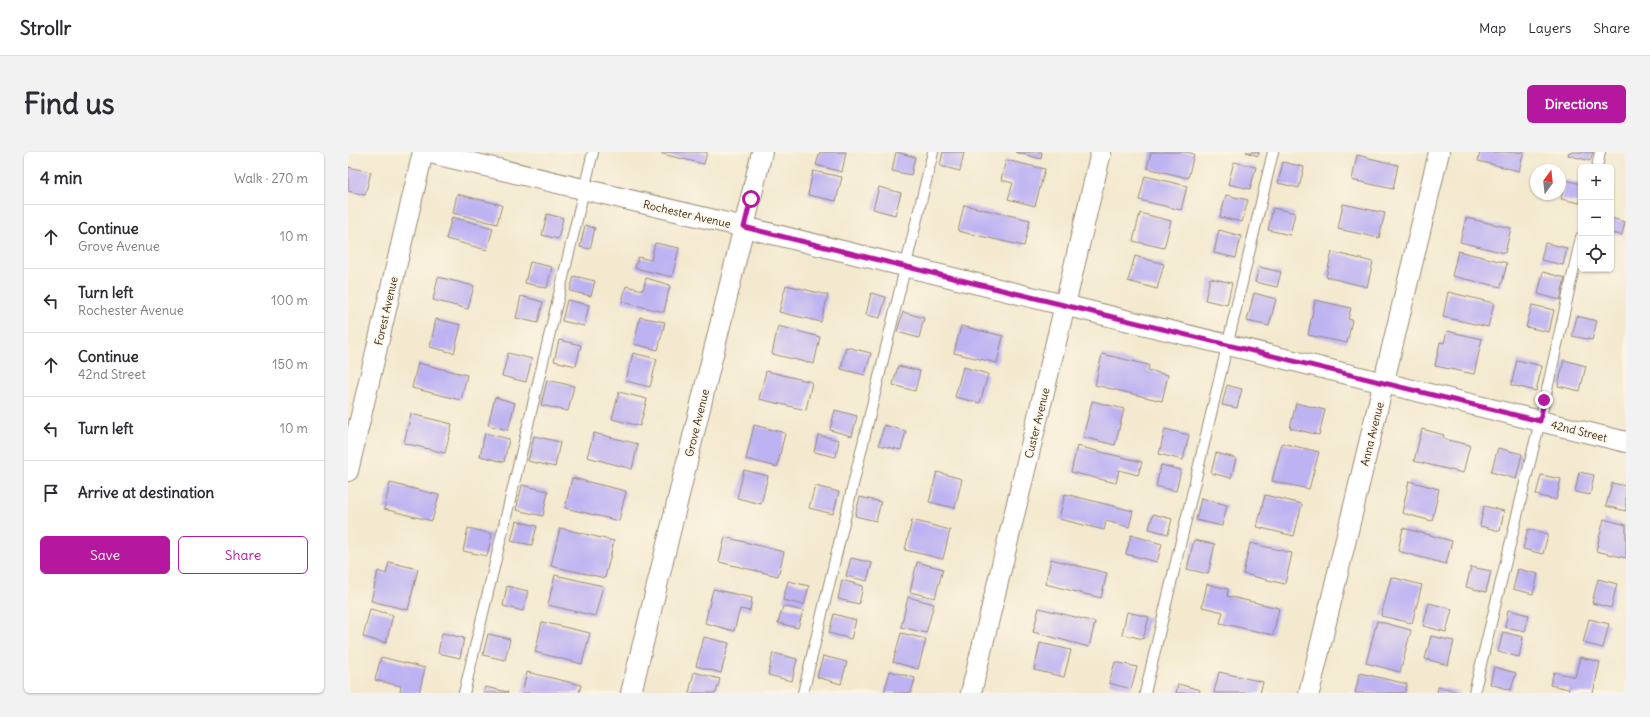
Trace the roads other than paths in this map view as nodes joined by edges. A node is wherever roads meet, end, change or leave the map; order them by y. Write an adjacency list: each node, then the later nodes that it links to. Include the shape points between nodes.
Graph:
1 (425, 152): 10 (street, Rochester Avenue); 19 (street, Forest Avenue)
2 (593, 152): 10 (lane)
3 (762, 152): 11 (street, Grove Avenue)
4 (933, 152): 13 (lane)
5 (1101, 152): 14 (street, Custer Avenue)
6 (1273, 152): 15 (lane)
7 (1439, 152): 16 (street, Anna Avenue)
8 (1600, 152): 9 (lane)
9 (1598, 164)
10 (584, 189): 11 (street, Rochester Avenue); 20 (lane)
11 (744, 227): 13 (street, Rochester Avenue); 21 (street, Grove Avenue)
12 (1578, 250): 17 (lane)
13 (904, 267): 14 (street, Rochester Avenue); 22 (lane)
14 (1065, 305): 15 (street, 42nd Street); 23 (street, Custer Avenue)
15 (1228, 346): 16 (street, 42nd Street); 24 (lane)
16 (1384, 384): 17 (street, 42nd Street); 25 (street, Anna Avenue)
17 (1540, 421): 18 (street, 42nd Street); 26 (lane)
18 (1626, 442)
19 (348, 471)
20 (464, 693)
21 (631, 693)
22 (803, 693)
23 (971, 693)
24 (1145, 693)
25 (1309, 693)
26 (1474, 693)

